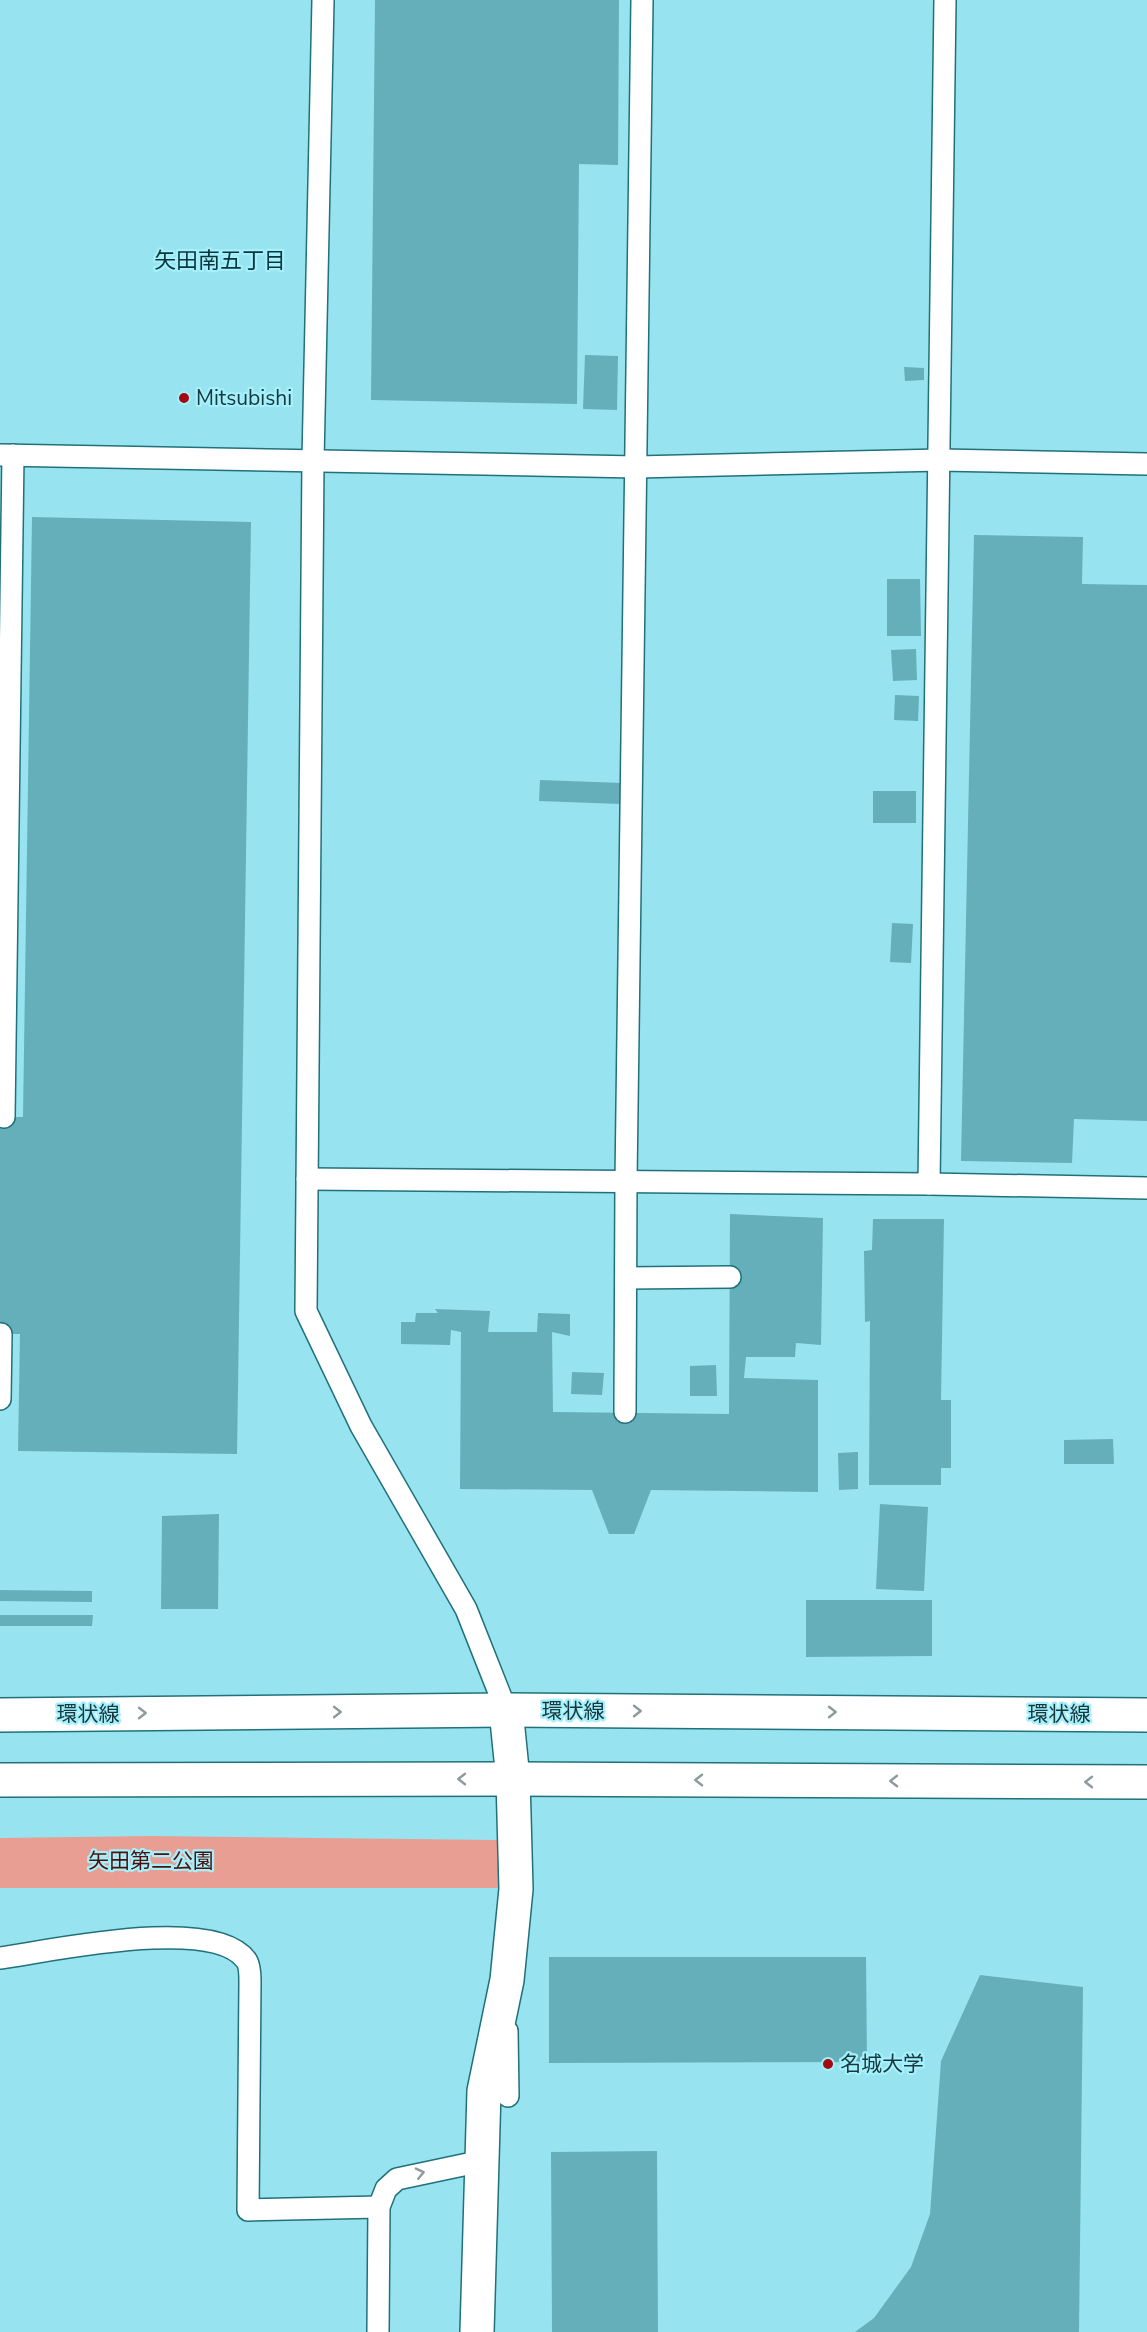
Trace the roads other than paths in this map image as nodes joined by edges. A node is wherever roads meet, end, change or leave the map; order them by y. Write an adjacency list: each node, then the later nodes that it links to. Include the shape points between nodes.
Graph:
1 (323, 0): 5 (lane)
2 (642, 0): 8 (lane)
3 (945, 0): 6 (lane)
4 (7, 455): 5 (lane); 9 (lane)
5 (313, 460): 8 (lane); 11 (lane)
6 (941, 460): 7 (lane); 8 (lane); 13 (lane)
7 (1147, 464)
8 (637, 467): 12 (lane)
9 (3, 787): 10 (lane)
10 (4, 1117)
11 (308, 1179): 12 (lane); 20 (lane, via 306,1311 361,1426 466,1609)
12 (626, 1181): 13 (lane); 16 (lane)
13 (929, 1184): 14 (lane)
14 (1147, 1188)
15 (730, 1277): 16 (lane)
16 (626, 1278): 19 (lane)
17 (1, 1334): 18 (lane)
18 (0, 1399)
19 (625, 1412)
20 (506, 1710): 21 (main road, 環状線, one-way to 20); 22 (main road, 環状線, one-way to 22); 23 (main road)
21 (0, 1714)
22 (1147, 1714)
23 (513, 1779): 24 (main road, one-way to 24); 25 (main road, one-way to 23); 27 (main road, via 516,1889)
24 (0, 1780)
25 (1147, 1782)
26 (0, 1958): 30 (lane, via 86,1943 183,1938 213,1941 234,1949 248,1962 250,1982 248,2210)
27 (507, 1980): 28 (lane); 29 (main road, via 484,2091)
28 (508, 2096)
29 (482, 2161): 30 (lane, one-way to 29, via 386,2189 397,2179); 32 (main road)
30 (379, 2207): 31 (lane)
31 (378, 2332)
32 (477, 2332)

